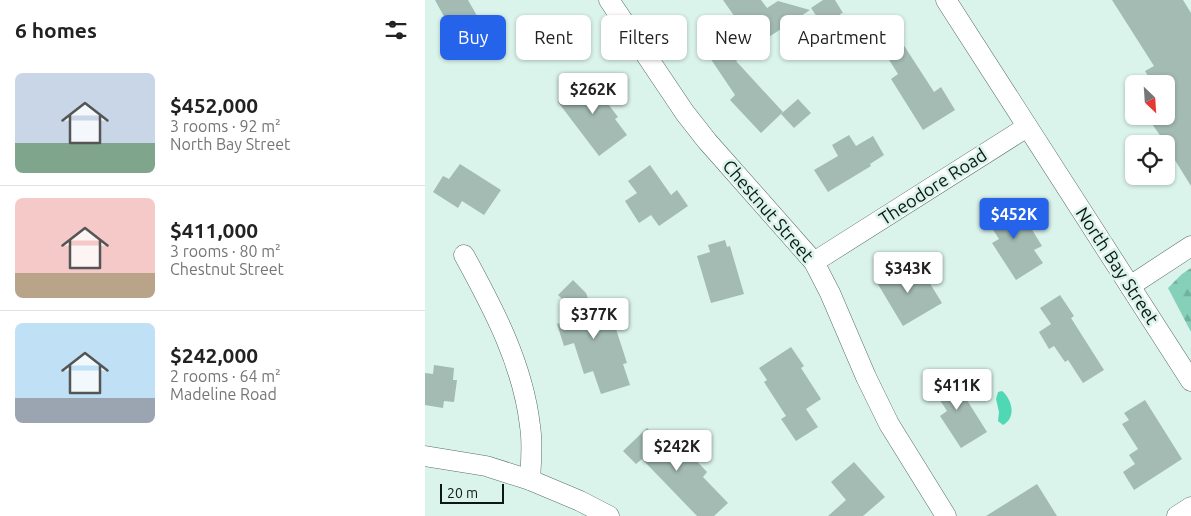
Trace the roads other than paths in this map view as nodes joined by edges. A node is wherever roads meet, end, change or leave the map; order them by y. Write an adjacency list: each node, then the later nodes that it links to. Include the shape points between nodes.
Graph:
1 (609, 0): 6 (street, Chestnut Street, via 685,113)
2 (946, 0): 3 (street, North Bay Street)
3 (1027, 127): 6 (street, Theodore Road); 7 (street, North Bay Street)
4 (1191, 246): 7 (street)
5 (464, 254): 10 (street, via 493,308 513,355 531,426)
6 (814, 262): 13 (street, Chestnut Street, via 889,424)
7 (1130, 286): 8 (street, North Bay Street)
8 (1191, 381)
9 (425, 456): 10 (street, via 486,466)
10 (530, 480): 12 (street)
11 (1191, 507): 14 (street)
12 (609, 516)
13 (946, 516)
14 (1177, 516)

